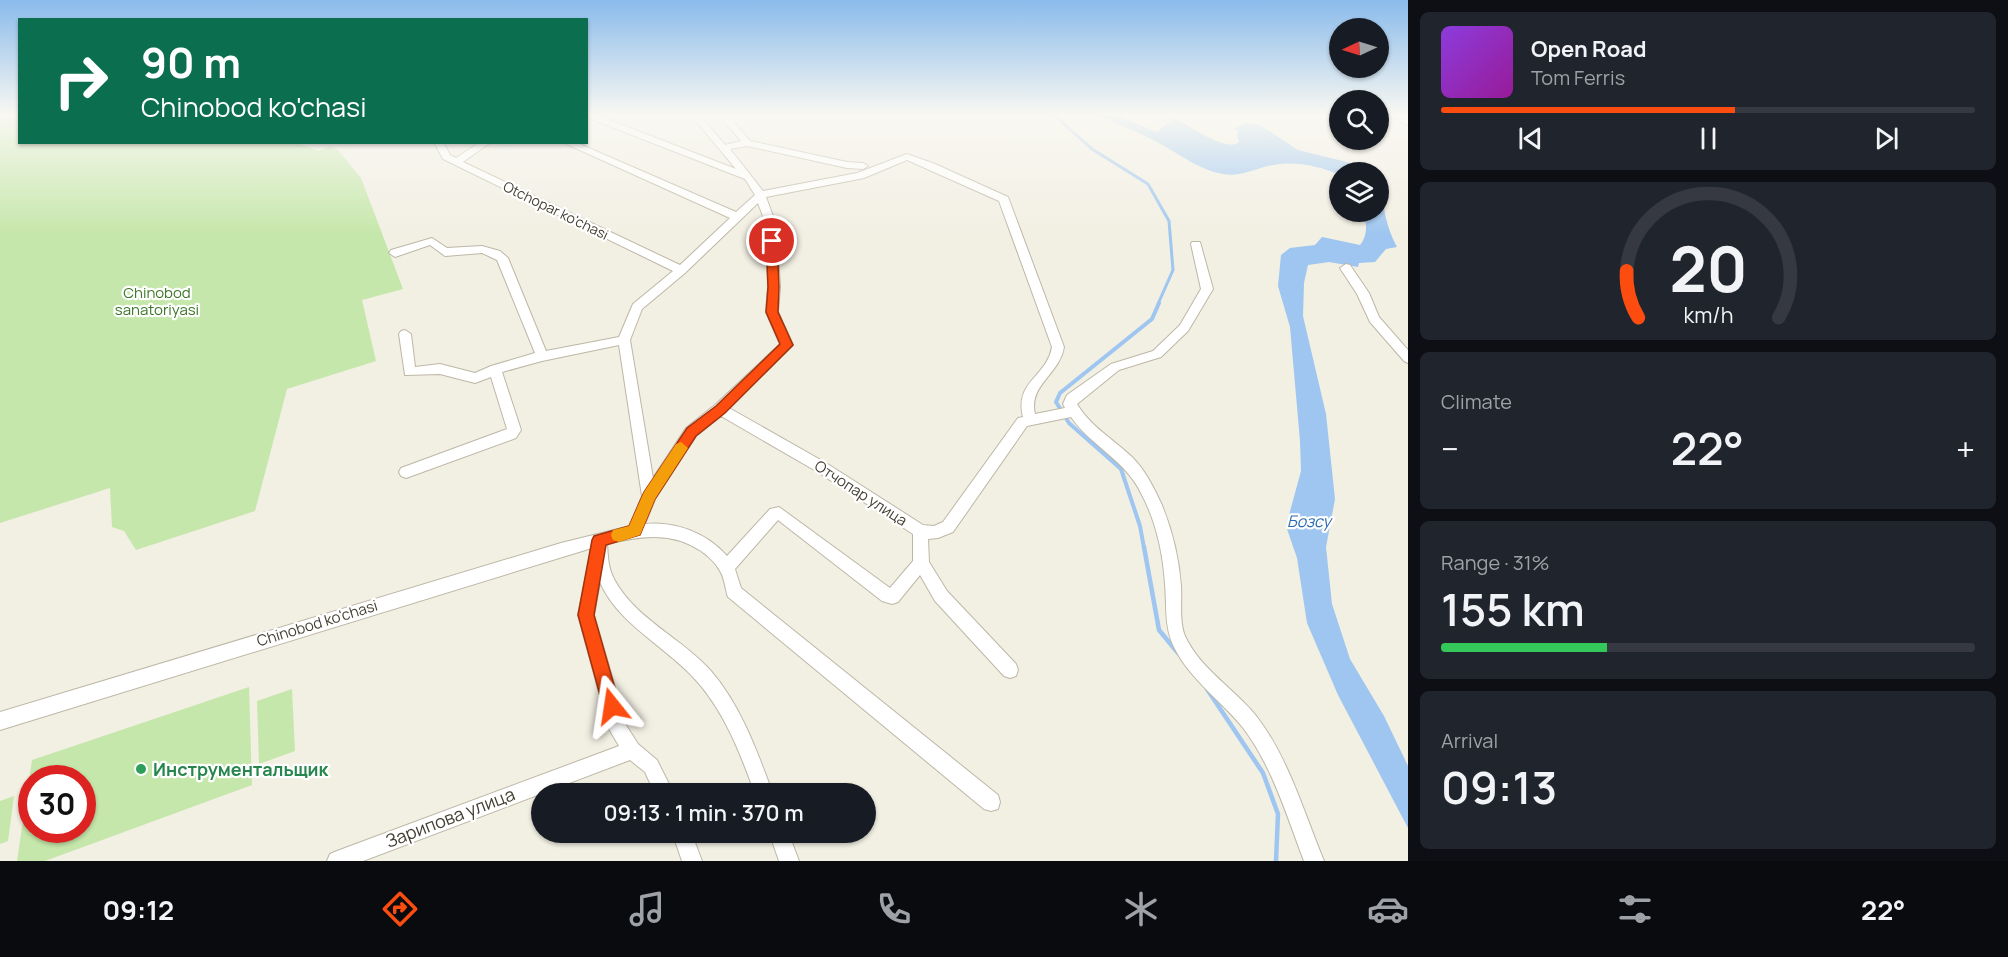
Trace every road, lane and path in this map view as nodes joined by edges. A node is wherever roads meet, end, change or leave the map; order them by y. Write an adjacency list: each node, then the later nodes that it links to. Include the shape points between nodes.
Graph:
1 (444, 154): 7 (street, Otchopar ko'chasi)
2 (468, 154): 7 (street)
3 (594, 154): 11 (street)
4 (689, 154): 9 (street)
5 (728, 154): 9 (street)
6 (797, 154): 8 (street)
7 (456, 162): 15 (street, Otchopar ko'chasi)
8 (863, 166)
9 (749, 178): 10 (street)
10 (760, 195): 11 (street); 21 (street, via 772,238 772,312 787,345); 23 (street, via 860,176 907,157 998,195 1007,203 1058,347 1045,374 1031,388 1027,400)
11 (737, 217): 15 (street)
12 (1196, 244): 22 (street, via 1207,289 1184,328 1157,354 1115,367 1072,399)
13 (395, 253): 18 (street, via 432,241 445,252 474,249 498,254)
14 (1346, 268): 19 (street, via 1374,319)
15 (681, 270): 17 (street, via 646,298)
16 (405, 334): 20 (street, via 409,372 440,369 480,378)
17 (624, 340): 18 (street); 25 (street)
18 (542, 356): 20 (street)
19 (1408, 358)
20 (495, 369): 24 (street, via 514,430 511,434)
21 (720, 410): 25 (street, via 691,432); 27 (street, Отчопар улица, via 821,467)
22 (1074, 411): 23 (street); 42 (street, via 1128,461 1142,480 1171,556 1172,615 1180,644 1259,735)
23 (1030, 420): 27 (street, Отчопар улица, via 1023,423 948,527 938,532)
24 (406, 472)
25 (649, 496): 26 (street)
26 (635, 531): 28 (street, Chinobod ko'chasi); 30 (street, Chinobod ko'chasi, via 665,530 690,538 714,551)
27 (920, 531): 29 (street)
28 (599, 540): 32 (street, Chinobod ko'chasi); 33 (street, via 586,615 618,729); 35 (street, via 602,568 615,594 705,677 738,728)
29 (921, 563): 30 (street, via 892,597 888,596 784,515 776,513); 31 (street, via 941,596)
30 (727, 567): 36 (street, via 734,592)
31 (1010, 670)
32 (0, 720)
33 (632, 750): 34 (street, via 651,766); 39 (street, Зарипова улица)
34 (660, 783)
35 (760, 783)
36 (991, 802)
37 (685, 843): 40 (street)
38 (782, 843): 41 (street)
39 (337, 861)
40 (692, 861)
41 (789, 861)
42 (1314, 861)

